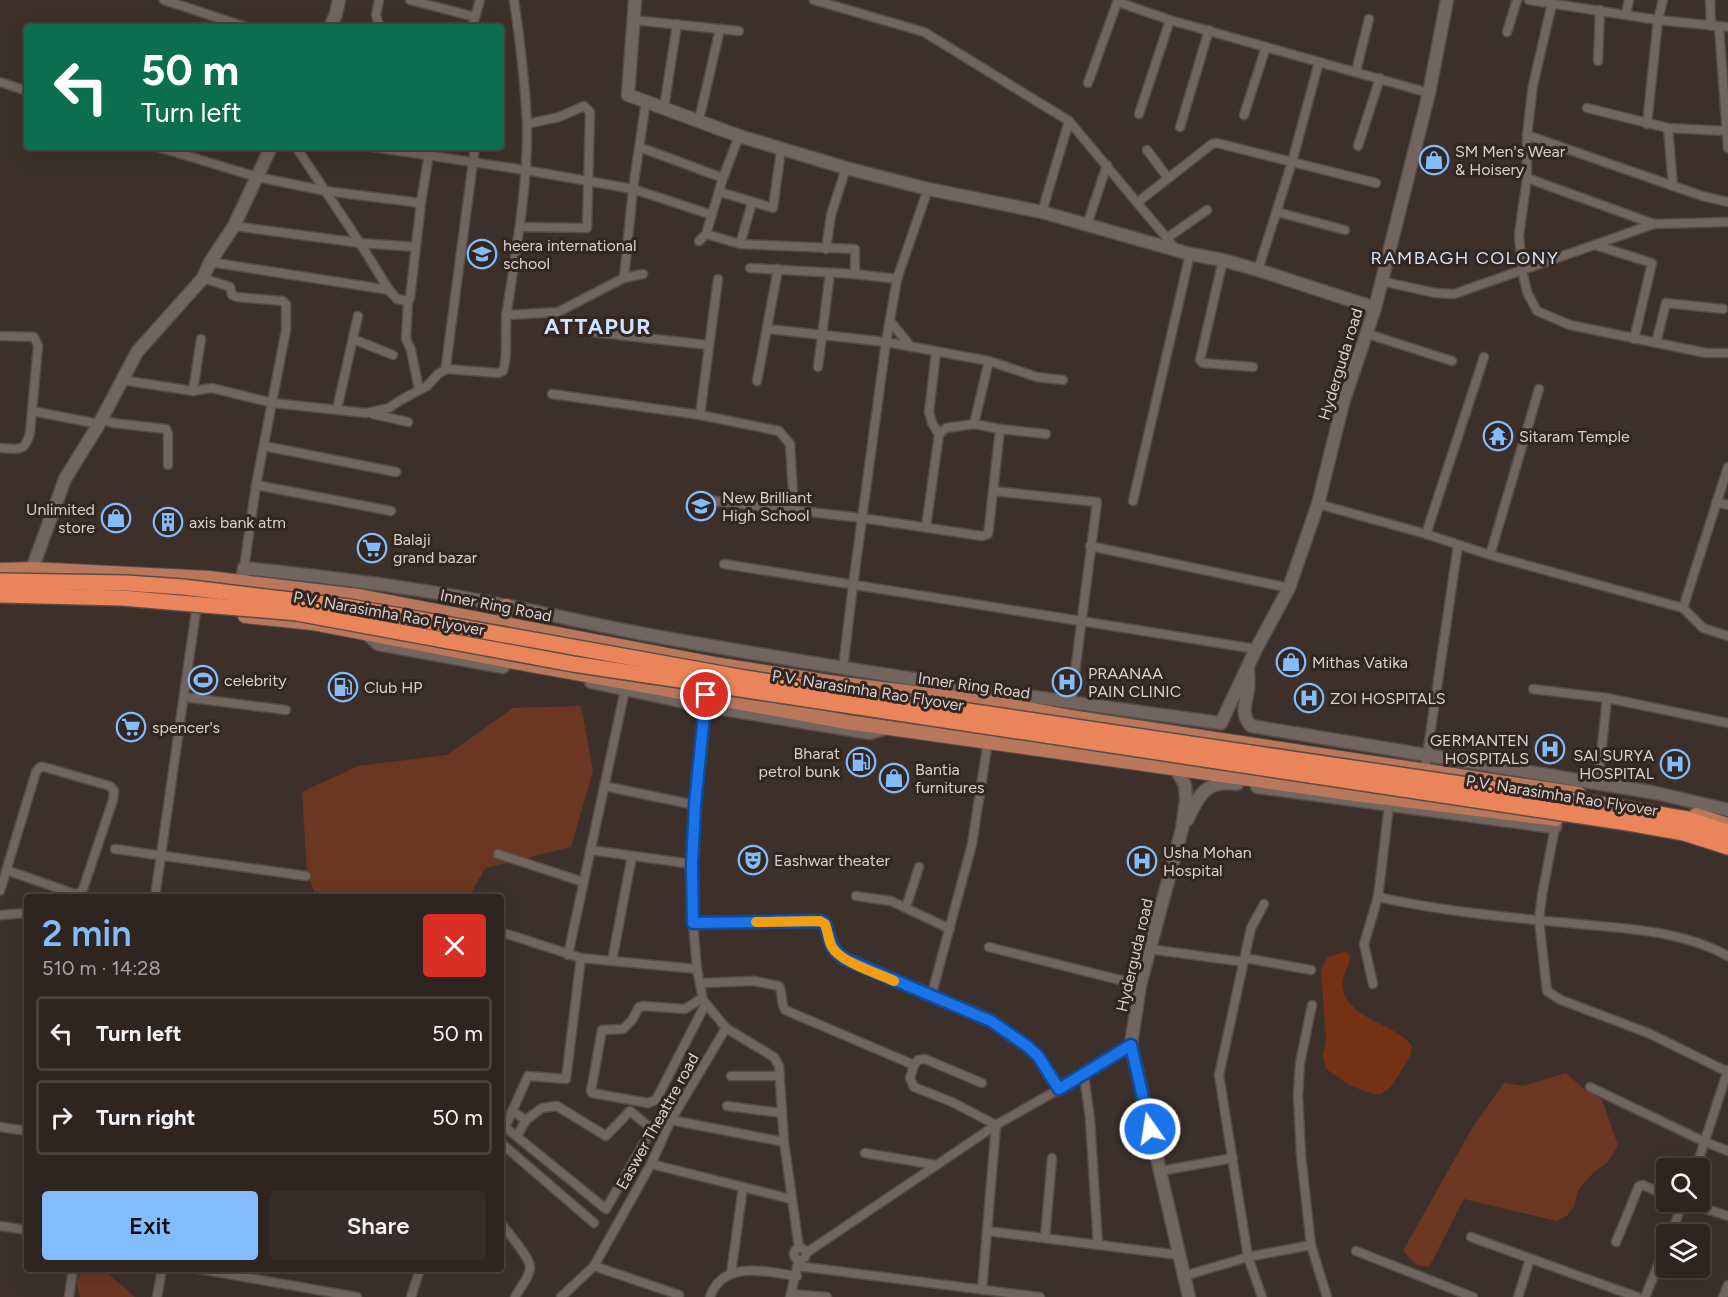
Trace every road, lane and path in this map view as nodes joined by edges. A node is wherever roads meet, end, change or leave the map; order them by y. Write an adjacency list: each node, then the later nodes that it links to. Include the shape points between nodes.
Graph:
1 (164, 0): 25 (street)
2 (339, 0): 26 (street)
3 (380, 0): 27 (street, via 376,15)
4 (410, 0): 20 (street)
5 (480, 0): 20 (street)
6 (514, 0): 51 (street)
7 (635, 0): 22 (street)
8 (814, 0): 50 (street, via 924,32)
9 (1447, 0): 43 (street, Hyderguda road)
10 (1516, 0): 34 (street)
11 (1529, 0): 16 (street)
12 (1629, 0): 19 (street)
13 (1663, 0): 24 (street)
14 (1710, 0): 30 (street)
15 (1118, 1): 23 (street); 41 (street)
16 (1552, 4): 17 (street); 56 (street, via 1533,84)
17 (1575, 4): 18 (street)
18 (1600, 10): 19 (street); 36 (street)
19 (1626, 15): 24 (street)
20 (475, 17): 28 (street)
21 (1369, 18): 38 (street)
22 (633, 20): 29 (street); 44 (street, via 628,95)
23 (1170, 20): 32 (street); 47 (street)
24 (1658, 20): 30 (street); 52 (street)
25 (237, 24)
26 (331, 24)
27 (379, 24)
28 (473, 24)
29 (677, 24): 31 (street); 45 (street)
30 (1719, 27): 55 (street)
31 (720, 29): 33 (street); 49 (street)
32 (1209, 30): 35 (street); 53 (street)
33 (739, 31)
34 (1508, 32)
35 (1266, 47): 37 (street); 48 (street)
36 (1598, 61)
37 (1319, 62): 38 (street); 69 (street)
38 (1356, 71): 39 (street)
39 (1380, 78): 43 (street); 58 (street)
40 (0, 82): 42 (street)
41 (1088, 83)
42 (24, 90)
43 (1429, 93): 121 (street, Hyderguda road)
44 (646, 101): 45 (street); 59 (street)
45 (664, 108): 49 (street)
46 (1587, 108): 52 (street)
47 (1139, 114)
48 (1244, 115)
49 (699, 120): 57 (street)
50 (1069, 121): 70 (street); 89 (street)
51 (527, 124): 72 (street); 77 (street, via 584,106 590,112)
52 (1647, 124): 54 (street)
53 (1180, 127)
54 (1668, 128): 55 (street); 79 (street)
55 (1727, 131): 60 (street)
56 (1527, 135): 76 (street); 79 (street)
57 (739, 136): 65 (street); 74 (street)
58 (1358, 146)
59 (639, 147): 74 (street); 80 (street)
60 (1728, 148)
61 (168, 150): 73 (street)
62 (270, 150): 73 (street)
63 (298, 150): 82 (street)
64 (475, 150): 68 (street)
65 (781, 150): 71 (street); 87 (street, via 773,208)
66 (1147, 150): 75 (street)
67 (429, 151): 68 (street); 86 (street)
68 (473, 162): 72 (street); 149 (street)
69 (1292, 162): 75 (street, via 1217,143); 78 (street); 90 (street)
70 (1107, 165): 84 (street); 94 (street)
71 (846, 168): 81 (street); 106 (street, via 831,215)
72 (525, 170): 77 (street); 96 (street)
73 (257, 177): 82 (street); 95 (street)
74 (723, 178): 83 (street)
75 (1168, 178): 84 (street)
76 (1527, 178): 93 (street); 113 (street, via 1519,235)
77 (590, 182): 80 (street); 96 (street, via 587,228)
78 (1376, 183)
79 (1673, 186): 85 (street)
80 (633, 189): 91 (street); 118 (street)
81 (928, 189): 89 (street); 120 (street)
82 (326, 191): 86 (street); 101 (street)
83 (720, 192): 87 (street); 91 (street)
84 (1138, 202): 99 (street)
85 (1728, 202)
86 (421, 203): 104 (street)
87 (752, 203): 102 (street)
88 (1207, 210): 99 (street)
89 (1042, 212): 94 (street)
90 (1277, 212): 97 (street); 112 (street)
91 (712, 215): 98 (street)
92 (1728, 222): 93 (street)
93 (1654, 224): 103 (street)
94 (1087, 225): 105 (street)
95 (234, 226): 101 (street); 109 (street)
96 (520, 227): 126 (street)
97 (1346, 230)
98 (706, 234): 100 (street); 102 (street)
99 (1167, 238): 105 (street)
100 (699, 241)
101 (360, 243): 104 (street); 122 (street)
102 (740, 244): 106 (street)
103 (1594, 245): 113 (street); 136 (street, via 1652,263)
104 (416, 247): 123 (street)
105 (1175, 248): 107 (street)
106 (826, 249): 116 (street, via 855,249)
107 (1190, 254): 108 (street); 176 (street)
108 (1223, 260): 112 (street); 148 (street, via 1200,360)
109 (210, 262): 117 (street); 122 (street)
110 (750, 268): 111 (street)
111 (778, 269): 114 (street); 129 (street)
112 (1258, 270): 124 (street)
113 (1522, 270): 121 (street, via 1454,294); 136 (street, via 1537,311 1570,325)
114 (830, 273): 116 (street); 132 (street)
115 (643, 274): 118 (street)
116 (855, 274): 120 (street)
117 (203, 278): 150 (street, via 137,352); 157 (street, via 230,287 237,297 286,304 286,330)
118 (624, 278): 126 (street, via 558,312)
119 (718, 279): 139 (street)
120 (897, 279): 128 (street)
121 (1381, 281): 124 (street, Hyderguda road)
122 (389, 290): 123 (street, via 397,299)
123 (408, 301): 154 (street, via 406,339)
124 (1375, 308): 131 (street, Hyderguda road)
125 (1723, 309): 138 (street, via 1666,303)
126 (506, 315): 149 (street, via 503,371)
127 (358, 316): 135 (street)
128 (891, 322): 137 (street); 140 (street)
129 (768, 329): 132 (street); 152 (street)
130 (592, 332): 139 (street)
131 (1365, 333): 146 (street); 178 (street, Hyderguda road)
132 (821, 335): 137 (street); 147 (street)
133 (0, 336): 159 (street, via 34,337 37,341)
134 (201, 339): 155 (street)
135 (353, 339): 143 (street); 158 (street)
136 (1634, 339): 138 (street)
137 (886, 342): 140 (street); 182 (street)
138 (1656, 343): 142 (street, via 1706,353)
139 (708, 345): 161 (street)
140 (911, 348): 141 (street)
141 (936, 352): 145 (street); 166 (street, via 929,412)
142 (1728, 353)
143 (393, 354)
144 (1484, 357): 184 (street)
145 (989, 361): 151 (street, via 1037,377); 164 (street)
146 (1452, 361)
147 (818, 367)
148 (1253, 367)
149 (447, 369): 154 (street)
150 (122, 380): 155 (street); 162 (street)
151 (1063, 380)
152 (757, 381)
153 (1539, 389): 187 (street)
154 (419, 390): 160 (street, via 389,408)
155 (193, 391): 157 (street, via 212,388)
156 (552, 394): 161 (street)
157 (273, 403): 158 (street); 168 (street)
158 (337, 408): 160 (street)
159 (32, 411): 162 (street); 169 (street, via 26,446)
160 (366, 413): 163 (street)
161 (700, 415): 180 (street, via 779,431 790,444)
162 (100, 422): 170 (street, via 166,429); 189 (street, via 65,479)
163 (408, 422)
164 (974, 424): 165 (street); 166 (street, via 946,428)
165 (1000, 429): 167 (street); 174 (street)
166 (939, 434): 183 (street)
167 (1046, 434)
168 (264, 446): 172 (street); 173 (street)
169 (0, 448)
170 (168, 465)
171 (1728, 468): 177 (street)
172 (396, 471)
173 (256, 486): 181 (street); 191 (street)
174 (993, 491): 183 (street, via 988,534); 186 (street, via 1098,498)
175 (706, 500): 180 (street)
176 (1132, 501)
177 (1716, 502): 179 (street); 199 (street)
178 (1318, 504): 184 (street); 194 (street, Hyderguda road)
179 (1728, 506)
180 (795, 510): 182 (street)
181 (391, 511)
182 (862, 518): 183 (street); 193 (street)
183 (926, 528)
184 (1426, 534): 185 (street)
185 (1458, 545): 187 (street); 217 (street)
186 (1090, 546): 194 (street); 201 (street)
187 (1490, 555): 199 (street)
188 (724, 564): 193 (street)
189 (32, 569): 190 (main road, Inner Ring Road); 191 (main road, Inner Ring Road); 197 (street)
190 (0, 570)
191 (243, 575): 198 (street, via 331,577); 202 (main road, Inner Ring Road)
192 (0, 581): 227 (highway, P.V. Narasimha Rao Flyover, bridge, via 183,587 350,607 745,678 1630,809 1687,819)
193 (853, 585): 201 (street); 207 (street)
194 (1289, 588): 204 (street, Hyderguda road)
195 (0, 595): 229 (highway, P.V. Narasimha Rao Flyover, bridge, via 122,598 297,613 573,664 1656,828 1684,833)
196 (0, 602): 197 (main road)
197 (30, 602): 200 (main road)
198 (506, 606): 202 (main road); 207 (street, via 661,638)
199 (1683, 608): 203 (street, via 1703,628)
200 (196, 611): 208 (main road, via 312,622); 210 (street)
201 (1083, 620): 204 (street); 213 (street)
202 (503, 623): 205 (main road, Inner Ring Road)
203 (1728, 636)
204 (1256, 649): 206 (street, Hyderguda road)
205 (714, 664): 212 (street); 217 (main road, Inner Ring Road, via 996,703 1081,719)
206 (1248, 666): 213 (street, Hyderguda road, via 1221,723); 217 (street, via 1243,711 1251,726)
207 (843, 668): 213 (street)
208 (626, 686): 212 (main road); 219 (street)
209 (1533, 689): 211 (street)
210 (184, 697): 214 (street); 232 (street)
211 (1607, 698): 215 (street); 220 (street)
212 (705, 700): 216 (main road); 221 (street)
213 (1071, 703)
214 (286, 710)
215 (1728, 723)
216 (988, 741): 218 (main road); 249 (street, via 972,844)
217 (1426, 762): 220 (main road, Inner Ring Road)
218 (1169, 766): 224 (main road); 226 (street, Hyderguda road, via 1185,785)
219 (604, 786): 221 (street); 230 (street)
220 (1597, 791): 223 (street, via 1666,794); 225 (main road, Inner Ring Road)
221 (695, 804): 234 (street)
222 (1389, 806): 224 (street); 226 (street, via 1224,782 1208,787 1198,796); 242 (street)
223 (1728, 810)
224 (1556, 823): 229 (main road, via 1628,825); 247 (street)
225 (1728, 825)
226 (1182, 829): 252 (street, Hyderguda road)
227 (1728, 832)
228 (115, 849): 232 (street)
229 (1728, 849)
230 (590, 850): 233 (street); 238 (street)
231 (498, 854): 238 (street)
232 (161, 855): 237 (street); 240 (street)
233 (632, 856): 234 (street); 257 (street)
234 (692, 864): 248 (street)
235 (919, 867): 244 (street)
236 (6, 870): 236 (street, via 40,767 110,786 114,791 82,892 69,892); 239 (street)
237 (306, 876)
238 (583, 882): 253 (street)
239 (0, 891)
240 (155, 894)
241 (856, 896): 244 (street)
242 (1378, 897): 247 (street); 261 (street, via 1364,945)
243 (1264, 904): 256 (street, via 1251,928)
244 (906, 907): 249 (street)
245 (24, 913): 246 (street)
246 (0, 915)
247 (1539, 920): 254 (street, via 1664,933); 271 (street, via 1545,981 1552,996 1648,1033)
248 (693, 923): 258 (street); 263 (street, via 820,921 825,924 831,945 845,959)
249 (950, 929): 263 (street)
250 (504, 933): 253 (street)
251 (989, 946): 262 (street)
252 (1149, 949): 256 (street); 262 (street, Hyderguda road)
253 (568, 955): 255 (street)
254 (1728, 956)
255 (581, 958): 257 (street); 281 (street, via 566,1079 528,1076)
256 (1244, 960): 259 (street); 293 (street, via 1219,1075)
257 (612, 961): 258 (street)
258 (697, 969): 260 (street)
259 (1311, 970)
260 (700, 983): 264 (street); 270 (street, via 774,984 782,991 784,1010)
261 (1373, 984)
262 (1140, 985): 269 (street, Hyderguda road)
263 (931, 997): 277 (street, via 991,1021 1027,1046)
264 (704, 1001): 266 (street); 267 (street); 268 (street)
265 (1312, 1005): 312 (street, via 1298,1095)
266 (691, 1006): 267 (street); 267 (street, via 644,1006 636,1010 623,1029 602,1030 592,1093 648,1103 656,1100)
267 (698, 1016)
268 (726, 1028): 274 (street, via 774,1057); 280 (street, Easwer Theattre road)
269 (1131, 1045): 272 (street); 297 (street, Hyderguda road)
270 (914, 1065): 275 (street, via 926,1059); 283 (street, via 910,1078 914,1087)
271 (1728, 1071): 288 (street)
272 (1084, 1075): 277 (street); 311 (street)
273 (731, 1076): 274 (street)
274 (780, 1076): 279 (street)
275 (982, 1083)
276 (1590, 1087): 288 (street)
277 (1059, 1089): 283 (street)
278 (727, 1106): 279 (street)
279 (782, 1113): 287 (street)
280 (671, 1120): 287 (street); 295 (street, Easwer Theattre road)
281 (507, 1123): 282 (street); 286 (street)
282 (524, 1124): 286 (street); 286 (street, via 542,1108 557,1106 606,1136 630,1111 652,1129 606,1209)
283 (996, 1125): 296 (street); 307 (street)
284 (0, 1128): 285 (street)
285 (24, 1131)
286 (517, 1136)
287 (784, 1142): 300 (street)
288 (1705, 1142): 290 (street); 294 (street)
289 (504, 1146): 303 (street)
290 (1728, 1151)
291 (865, 1153): 296 (street)
292 (1052, 1158): 309 (street)
293 (1233, 1158): 297 (street); 316 (street)
294 (1699, 1158)
295 (651, 1164): 298 (street); 319 (street, Easwer Theattre road)
296 (936, 1165): 313 (street)
297 (1160, 1171): 315 (street, Hyderguda road)
298 (743, 1187): 300 (street); 325 (street)
299 (1656, 1191): 310 (street, via 1639,1186)
300 (791, 1199): 313 (street)
301 (1710, 1210): 302 (street)
302 (1728, 1216)
303 (594, 1223)
304 (0, 1226): 306 (street)
305 (504, 1227): 337 (street, via 530,1266)
306 (24, 1230)
307 (987, 1231): 309 (street); 329 (street)
308 (1471, 1237): 317 (street)
309 (1044, 1238): 311 (street)
310 (1616, 1242)
311 (1098, 1245): 315 (street)
312 (1311, 1245): 316 (street); 344 (street)
313 (803, 1251): 318 (street, via 794,1254)
314 (1356, 1251): 345 (street)
315 (1179, 1255): 327 (street, Hyderguda road)
316 (1248, 1257): 327 (street); 343 (street)
317 (1530, 1259): 346 (street); 347 (street)
318 (798, 1263): 326 (street); 329 (street)
319 (594, 1266): 331 (street); 338 (street, Easwer Theattre road)
320 (1656, 1270): 348 (street)
321 (73, 1272): 333 (street)
322 (161, 1272): 334 (street)
323 (216, 1272): 335 (street)
324 (419, 1272): 336 (street)
325 (731, 1274): 326 (street, via 741,1271); 339 (street, via 713,1289)
326 (796, 1276): 332 (street)
327 (1184, 1276): 342 (street, Hyderguda road)
328 (1728, 1285): 349 (street)
329 (982, 1290): 330 (street)
330 (992, 1294): 341 (street)
331 (682, 1296)
332 (791, 1296): 340 (street)
333 (69, 1297)
334 (157, 1297)
335 (357, 1297)
336 (411, 1297)
337 (515, 1297)
338 (561, 1297)
339 (710, 1297)
340 (827, 1297)
341 (1040, 1297)
342 (1189, 1297)
343 (1262, 1297)
344 (1327, 1297)
345 (1473, 1297)
346 (1518, 1297)
347 (1637, 1297)
348 (1645, 1297)
349 (1724, 1297)

